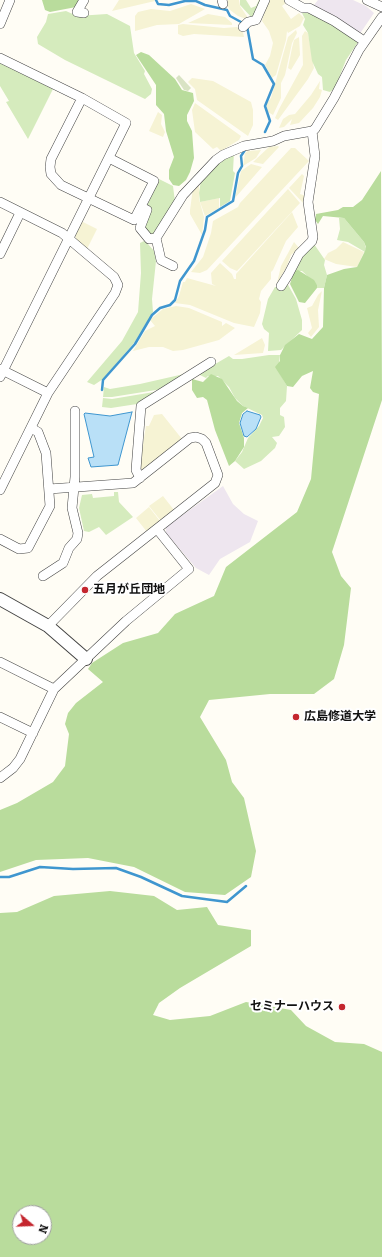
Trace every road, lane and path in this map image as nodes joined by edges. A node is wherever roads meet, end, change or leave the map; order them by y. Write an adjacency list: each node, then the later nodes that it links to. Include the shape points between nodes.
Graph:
1 (84, 0): 7 (street, via 77,12)
2 (265, 0): 10 (street, via 256,20 248,22)
3 (289, 0): 11 (street, via 334,21)
4 (366, 0): 6 (street)
5 (6, 4): 9 (street)
6 (382, 7)
7 (84, 13)
8 (382, 17): 11 (street)
9 (0, 24)
10 (243, 27)
11 (364, 41): 14 (street, via 323,118)
12 (0, 58): 13 (street)
13 (82, 98): 15 (street, via 126,121); 16 (street, via 53,155 50,167 51,174 58,183)
14 (312, 131): 21 (street, via 244,146 222,155 183,195); 24 (street, via 315,156 308,202 312,242 299,254)
15 (108, 158): 16 (street); 18 (street, via 154,181)
16 (88, 198): 18 (street, via 134,220); 20 (street)
17 (0, 202): 19 (street)
18 (141, 207): 21 (street, via 147,210 140,228 149,238)
19 (20, 213): 20 (street); 22 (street)
20 (69, 238): 26 (street); 27 (street, via 114,277 118,285)
21 (156, 238): 23 (street, via 160,260)
22 (0, 254)
23 (173, 266)
24 (281, 286)
25 (211, 362): 30 (street, via 141,406 136,470)
26 (1, 372): 27 (street)
27 (48, 393): 29 (street)
28 (75, 410): 31 (street)
29 (31, 428): 32 (street, via 38,432 46,453); 33 (street)
30 (140, 478): 31 (street, via 133,483); 34 (street, via 190,438 202,439 206,443 218,475 215,483)
31 (74, 487): 32 (street); 36 (street, via 72,508 77,539 69,548 63,563)
32 (49, 489): 35 (street, via 50,506 28,548 19,549)
33 (0, 490)
34 (157, 529): 38 (street, via 97,576); 39 (street, via 189,569 126,620)
35 (0, 539)
36 (43, 576)
37 (0, 599): 38 (street)
38 (48, 626): 39 (street)
39 (86, 659): 41 (street)
40 (0, 662): 41 (street)
41 (54, 688): 43 (street)
42 (0, 717): 43 (street)
43 (33, 733): 44 (street, via 17,764)
44 (0, 778)

